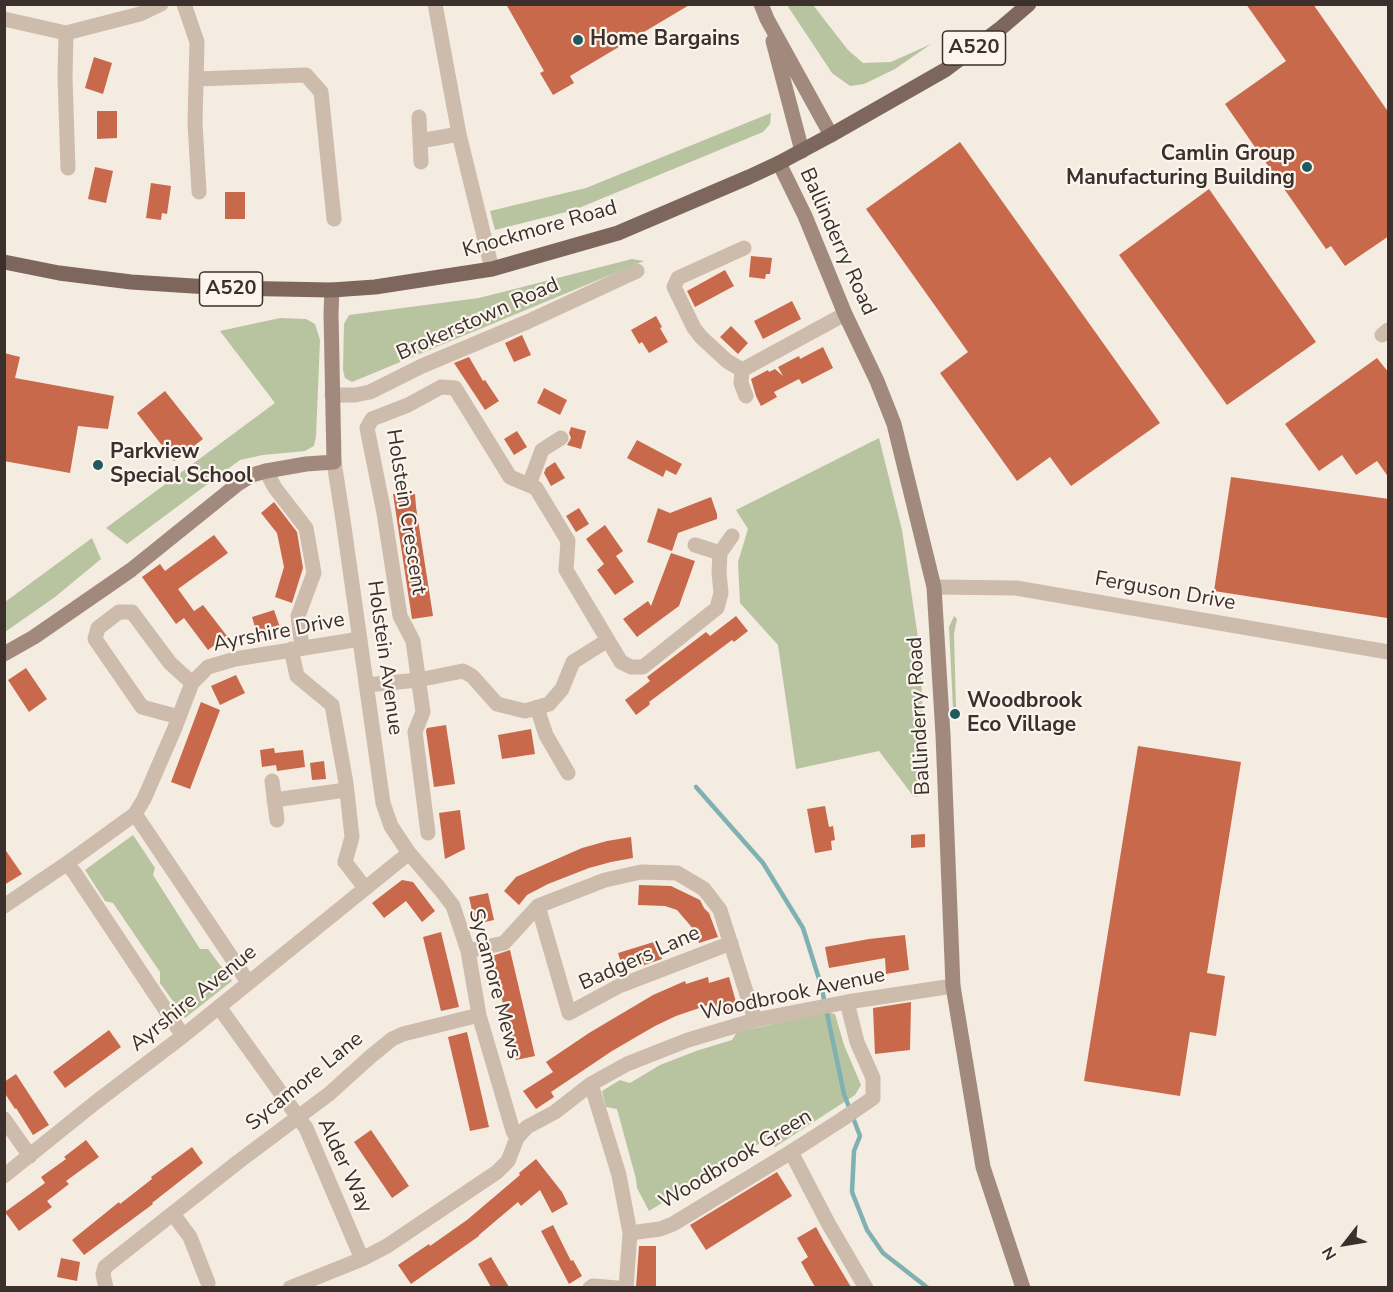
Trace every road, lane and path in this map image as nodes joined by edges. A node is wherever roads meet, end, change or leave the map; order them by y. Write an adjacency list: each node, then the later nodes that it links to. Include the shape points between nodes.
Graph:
1 (161, 4): 7 (street, via 140,14)
2 (184, 4): 8 (street, via 198,42)
3 (435, 4): 10 (street)
4 (1029, 4): 11 (main road, Knockmore Road / A520, via 945,70)
5 (764, 12): 11 (main road, Ballinderry Road); 13 (main road, Ballinderry Road)
6 (4, 20): 7 (street)
7 (66, 33): 16 (street)
8 (197, 79): 17 (street, via 195,123); 18 (street, via 306,75 321,92)
9 (418, 117): 12 (street)
10 (459, 134): 12 (street); 21 (street)
11 (831, 135): 13 (main road, Knockmore Road / A520)
12 (420, 141): 14 (street)
13 (802, 151): 15 (main road, Knockmore Road / A520)
14 (420, 162)
15 (779, 163): 21 (main road, Knockmore Road / A520, via 618,233); 24 (main road, Ballinderry Road)
16 (68, 168)
17 (200, 192)
18 (334, 219)
19 (744, 248): 25 (street, via 731,261 678,278 674,287 701,337 727,362)
20 (4, 262): 23 (main road, Knockmore Road / A520, via 131,282)
21 (492, 269): 23 (main road, Knockmore Road / A520)
22 (637, 271): 26 (street, Brokerstown Road, via 370,392)
23 (332, 290): 26 (main road)
24 (845, 314): 25 (street); 35 (main road, Ballinderry Road, via 894,424)
25 (742, 370): 27 (street)
26 (332, 395): 29 (main road)
27 (746, 396)
28 (561, 438): 31 (street, via 542,450)
29 (334, 462): 30 (main road); 36 (street, Holstein Avenue)
30 (266, 471): 38 (street, via 306,528 314,573 298,616); 40 (main road, via 239,483 131,570)
31 (529, 485): 37 (street, Holstein Crescent, via 536,488 568,541 566,570); 41 (street, Holstein Crescent, via 510,477 455,388 441,387 372,419 367,428 400,616 413,641)
32 (732, 536): 34 (street)
33 (695, 545): 34 (street)
34 (720, 553): 37 (street, Holstein Crescent, via 721,593 717,608 644,667 621,662)
35 (934, 587): 39 (street, Ferguson Drive, via 1016,588); 61 (main road, Ballinderry Road)
36 (360, 639): 38 (street, Ayrshire Drive); 43 (street, Holstein Avenue)
37 (608, 640): 44 (street, via 573,662 562,689 549,704)
38 (297, 648): 42 (street, Ayrshire Drive, via 208,667); 48 (street, via 297,676 332,705)
39 (1389, 652)
40 (4, 654)
41 (418, 680): 43 (street); 44 (street, via 463,671 497,704 525,711); 52 (street, via 423,712 415,732)
42 (192, 683): 45 (street); 45 (street, via 170,663 132,612 119,612 98,628 95,639 142,707)
43 (366, 685): 53 (street, Holstein Avenue, via 383,803)
44 (537, 708): 46 (street, via 546,735)
45 (179, 717): 50 (street)
46 (568, 773)
47 (272, 781): 49 (street)
48 (346, 790): 49 (street); 55 (street, via 352,837 345,862)
49 (274, 800): 51 (street)
50 (135, 814): 54 (street); 60 (street)
51 (277, 820)
52 (428, 833)
53 (409, 854): 55 (street, Ayrshire Avenue); 59 (street, Sycamore Mews, via 453,906)
54 (66, 864): 56 (street); 66 (street)
55 (365, 888): 60 (street, Ayrshire Avenue)
56 (4, 906)
57 (538, 906): 58 (street, Badgers Lane, via 605,880 641,872 677,873 704,889 720,910); 58 (street, Badgers Lane, via 569,1013 619,986); 59 (street, Badgers Lane, via 504,943)
58 (730, 943): 65 (street, Badgers Lane)
59 (468, 951): 64 (street, Sycamore Mews)
60 (248, 982): 63 (street, Ayrshire Avenue)
61 (953, 986): 62 (street, Woodbrook Avenue); 84 (main road, Ballinderry Road, via 983,1167)
62 (841, 1003): 65 (street, Woodbrook Avenue); 71 (street, Woodbrook Green, via 873,1078 873,1098)
63 (219, 1007): 66 (street, Ayrshire Avenue); 68 (street, Alder Way)
64 (479, 1016): 68 (street, Sycamore Lane, via 392,1040); 70 (street, Sycamore Mews)
65 (755, 1020): 67 (street, Woodbrook Avenue, via 688,1040 627,1064)
66 (183, 1036): 72 (street, Ayrshire Avenue)
67 (591, 1084): 70 (street, Woodbrook Avenue); 75 (street, via 620,1175)
68 (297, 1117): 74 (street, Sycamore Lane); 76 (street, Alder Way, via 306,1128)
69 (4, 1119): 72 (street)
70 (517, 1138): 76 (street, Woodbrook Avenue, via 508,1161 497,1172)
71 (791, 1152): 75 (street, Woodbrook Green, via 673,1224); 83 (street)
72 (30, 1156): 73 (street, Ayrshire Avenue)
73 (4, 1176)
74 (173, 1214): 77 (street, via 190,1237); 78 (street, Sycamore Lane, via 105,1267)
75 (630, 1233): 82 (street)
76 (362, 1259): 79 (street, Woodbrook Avenue)
77 (208, 1283)
78 (106, 1287)
79 (290, 1287)
80 (590, 1287): 81 (street)
81 (617, 1287)
82 (626, 1287)
83 (866, 1287)
84 (1023, 1287)

